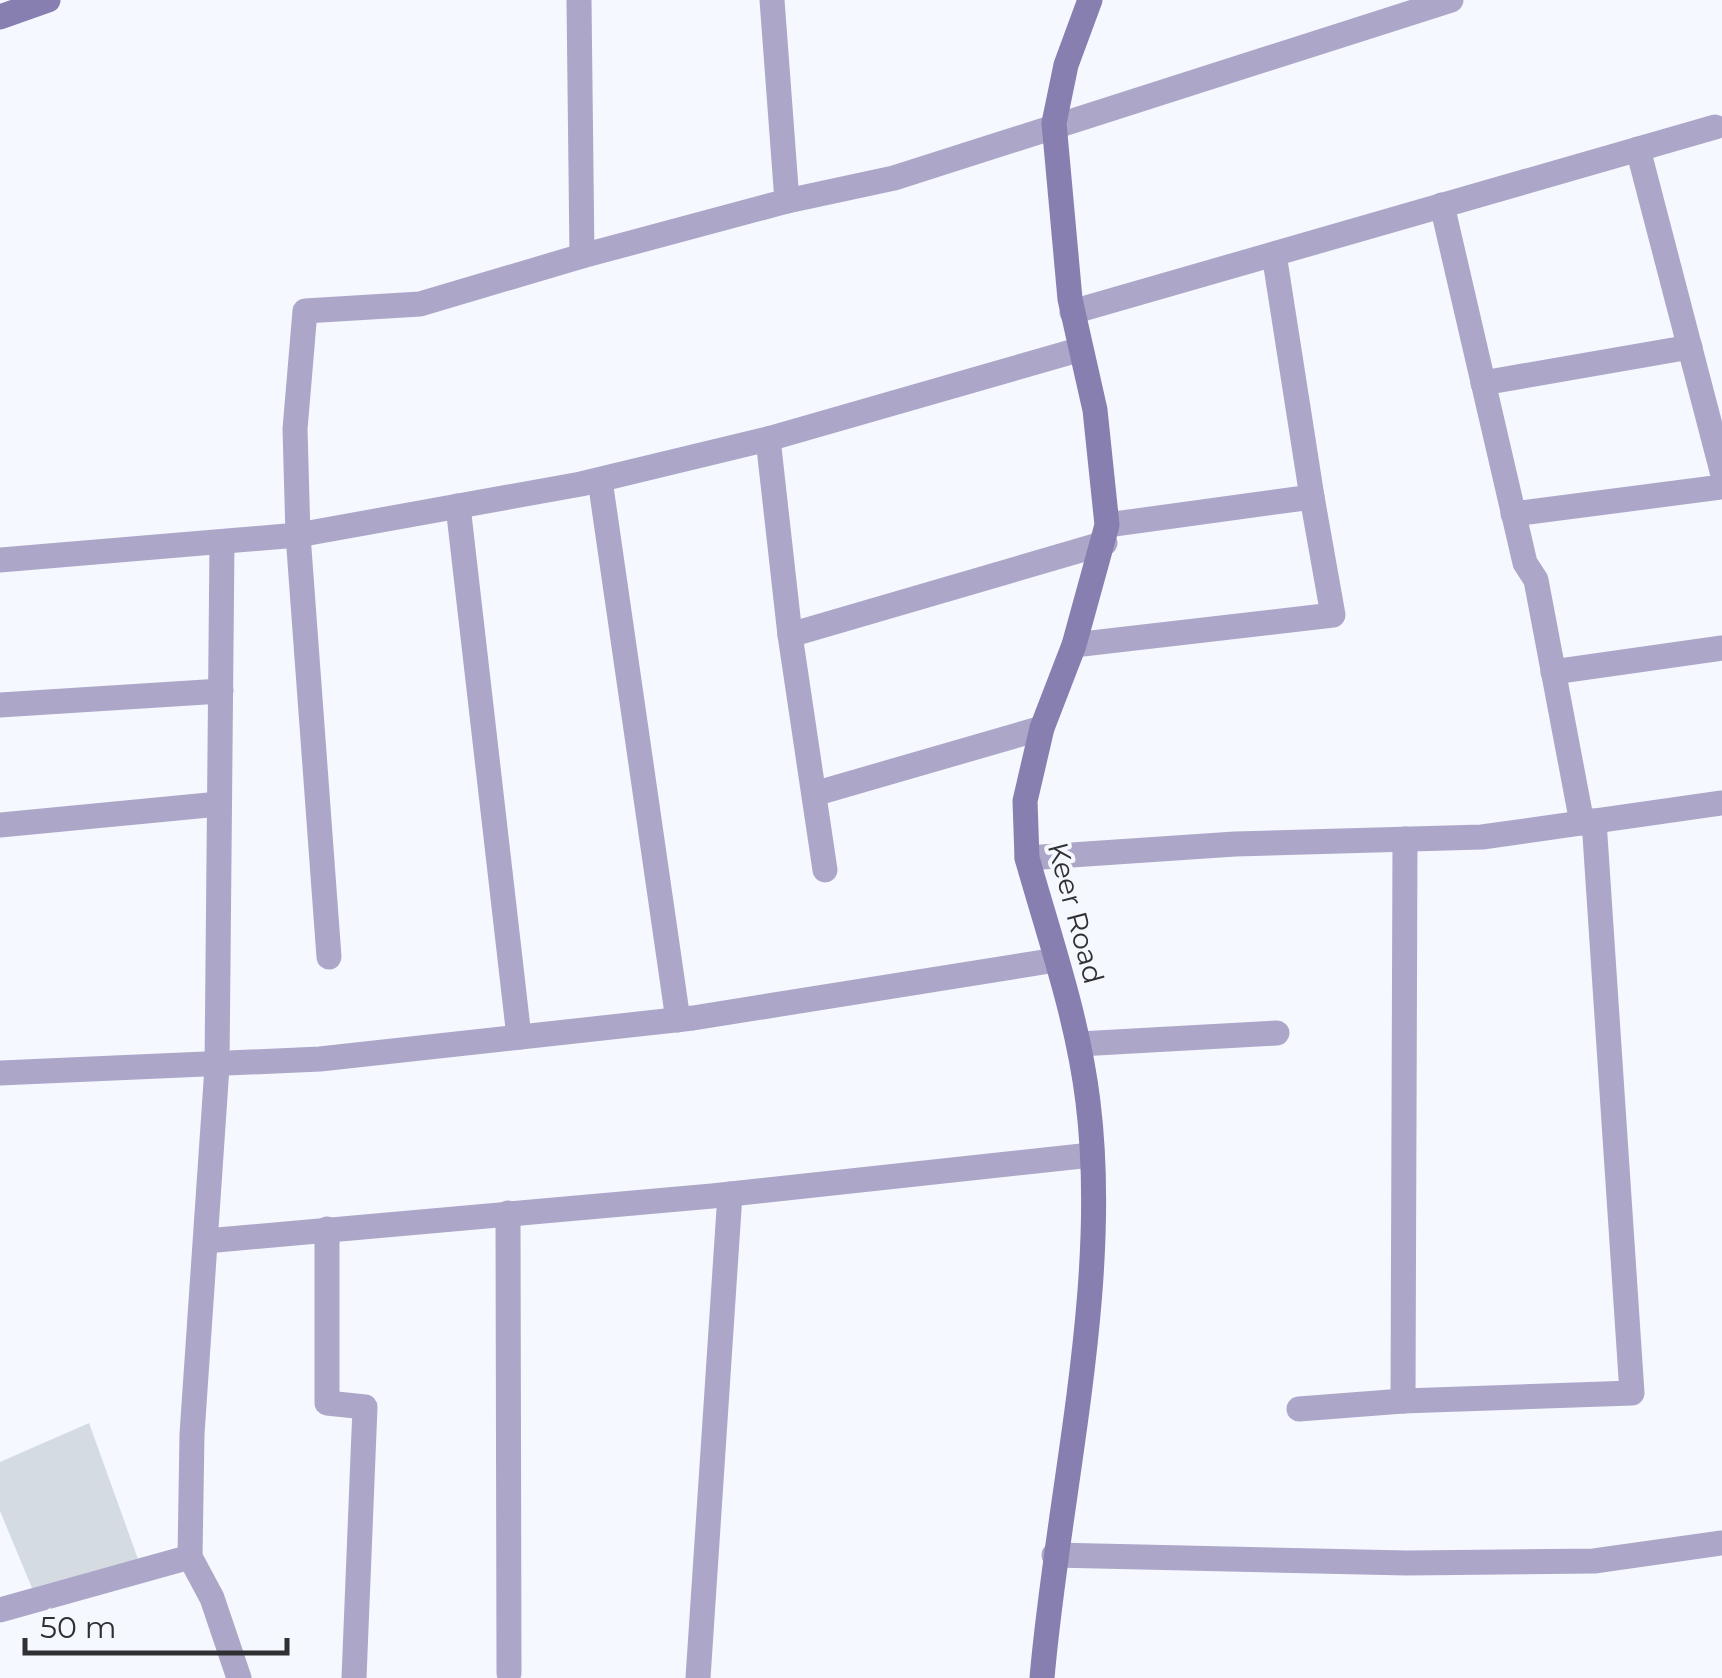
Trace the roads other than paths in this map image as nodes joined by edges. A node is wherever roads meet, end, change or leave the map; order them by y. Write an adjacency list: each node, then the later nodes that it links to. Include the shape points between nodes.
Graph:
1 (48, 0): 6 (street)
2 (579, 0): 13 (street)
3 (772, 0): 10 (street)
4 (1090, 0): 7 (street, Keer Road)
5 (1451, 0): 7 (street)
6 (0, 16)
7 (1054, 123): 10 (street, via 894,178); 14 (street, Keer Road)
8 (1715, 127): 9 (street)
9 (1638, 149): 11 (street); 15 (street)
10 (787, 200): 13 (street)
11 (1442, 205): 12 (street); 17 (street)
12 (1274, 254): 14 (street); 22 (street)
13 (582, 256): 26 (street, via 420,304 306,311 295,429)
14 (1072, 312): 16 (street, Keer Road)
15 (1690, 347): 17 (street); 19 (street)
16 (1078, 350): 18 (street); 25 (street, Keer Road, via 1095,410)
17 (1483, 383): 24 (street)
18 (768, 439): 20 (street); 29 (street)
19 (1722, 470)
20 (600, 480): 23 (street); 46 (street)
21 (1722, 487): 24 (street)
22 (1312, 497): 25 (street); 30 (street, via 1333,614)
23 (458, 506): 26 (street); 48 (street)
24 (1513, 514): 32 (street, via 1525,564 1536,580)
25 (1106, 534): 29 (street); 30 (street, Keer Road)
26 (298, 535): 27 (street); 44 (street)
27 (222, 542): 28 (street); 33 (street)
28 (0, 560)
29 (790, 635): 36 (street)
30 (1074, 646): 35 (street, Keer Road)
31 (1722, 648): 32 (street)
32 (1554, 672): 39 (street)
33 (221, 692): 34 (street); 38 (street)
34 (0, 705)
35 (1042, 728): 36 (street); 42 (street, Keer Road, via 1025,801)
36 (814, 794): 43 (street)
37 (1722, 802): 39 (street)
38 (220, 804): 40 (street); 50 (street)
39 (1588, 822): 41 (street, via 1482,837); 57 (street, via 1632,1393)
40 (0, 825)
41 (1405, 839): 42 (street); 57 (street)
42 (1028, 858): 45 (street, Keer Road)
43 (825, 870)
44 (330, 957)
45 (1056, 960): 46 (street); 49 (street, Keer Road)
46 (678, 1020): 48 (street)
47 (1277, 1034): 49 (street)
48 (519, 1037): 50 (street)
49 (1079, 1044): 52 (street, Keer Road)
50 (217, 1066): 51 (street); 56 (street)
51 (0, 1074)
52 (1091, 1156): 53 (street); 60 (street, Keer Road, via 1082,1362)
53 (730, 1194): 54 (street); 66 (street)
54 (508, 1213): 55 (street); 63 (street)
55 (327, 1229): 56 (street); 65 (street, via 327,1403 365,1407)
56 (206, 1241): 61 (street)
57 (1403, 1402): 58 (street)
58 (1299, 1408)
59 (1722, 1543): 60 (street, via 1594,1561)
60 (1054, 1555): 67 (street, Keer Road)
61 (190, 1557): 62 (street); 64 (street, via 212,1598)
62 (0, 1610)
63 (508, 1673)
64 (239, 1678)
65 (354, 1678)
66 (698, 1678)
67 (1042, 1678)

